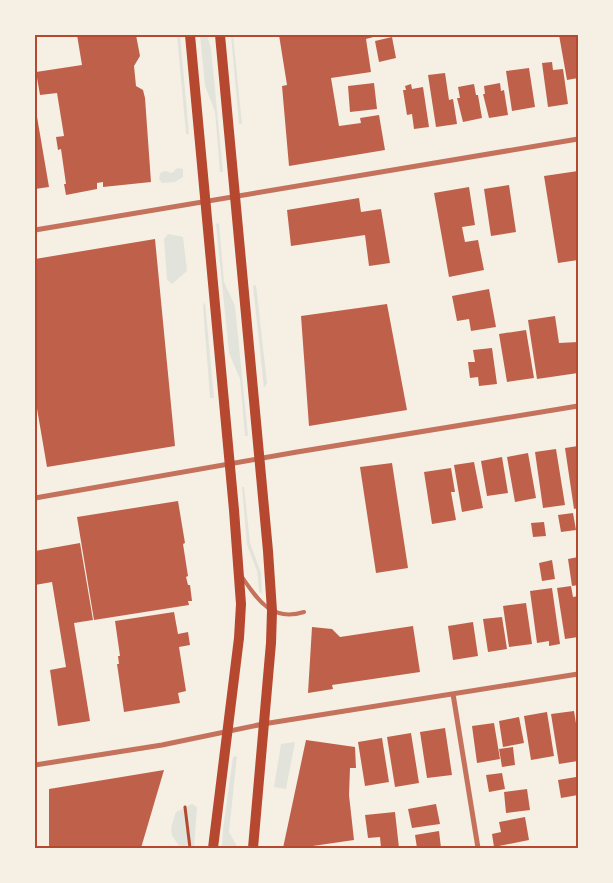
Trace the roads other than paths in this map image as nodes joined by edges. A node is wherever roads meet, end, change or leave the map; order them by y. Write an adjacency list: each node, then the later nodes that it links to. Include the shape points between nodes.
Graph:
1 (190, 35): 5 (main road)
2 (220, 35): 4 (main road)
3 (578, 139): 4 (street)
4 (236, 196): 5 (street); 8 (main road)
5 (205, 202): 6 (street); 9 (main road)
6 (35, 230)
7 (578, 406): 8 (street)
8 (260, 460): 9 (street); 12 (main road)
9 (230, 465): 10 (street); 11 (main road)
10 (35, 498)
11 (239, 573): 12 (lane, via 259,602); 17 (main road, via 239,638)
12 (272, 611): 13 (lane, via 293,615); 16 (main road)
13 (304, 612)
14 (578, 674): 15 (street)
15 (453, 694): 16 (street); 21 (street)
16 (263, 724): 17 (street); 20 (main road)
17 (227, 732): 18 (street); 19 (main road)
18 (35, 765)
19 (213, 848)
20 (253, 848)
21 (478, 848)

